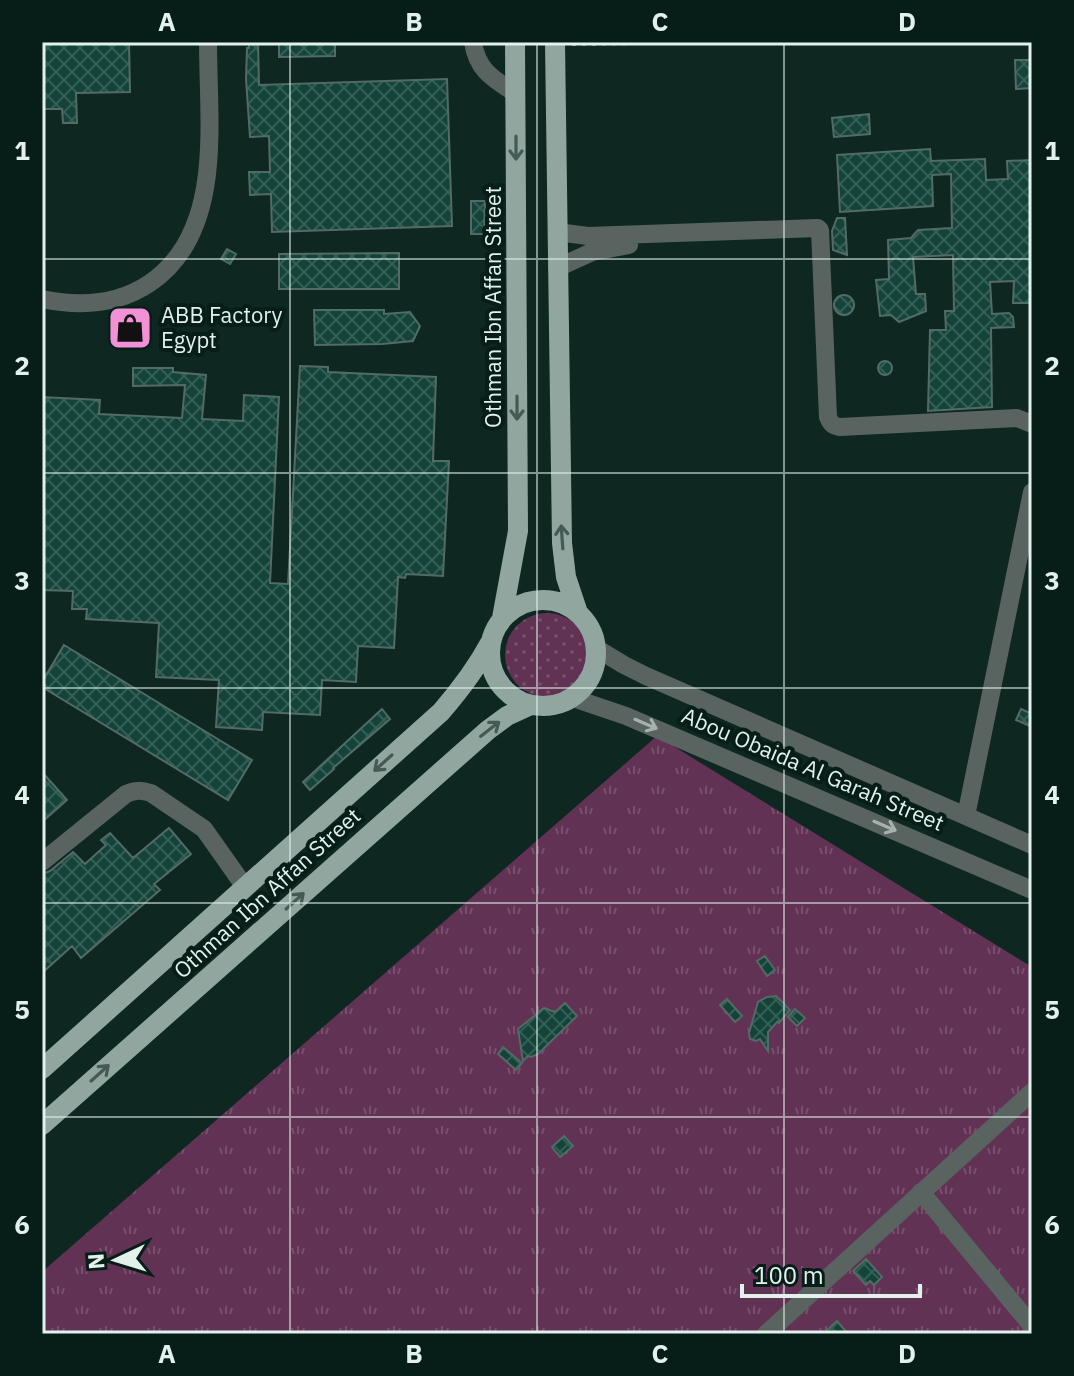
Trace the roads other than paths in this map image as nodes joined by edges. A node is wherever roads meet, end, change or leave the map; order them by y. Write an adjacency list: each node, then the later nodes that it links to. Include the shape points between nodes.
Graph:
1 (208, 42): 9 (street, via 205,188 195,227 174,262 152,284 128,295 65,304)
2 (473, 42): 5 (street, via 488,75)
3 (515, 42): 5 (main road, Othman Ibn Affan Street)
4 (555, 43): 6 (main road)
5 (515, 93): 13 (main road, Othman Ibn Affan Street, one-way to 13, via 518,531)
6 (557, 232): 7 (street, via 599,236 816,227); 8 (main road)
7 (820, 240): 8 (street, via 623,245); 10 (street, via 828,417 834,426 1017,418)
8 (557, 268): 12 (main road, one-way to 8, via 562,543)
9 (42, 299)
10 (1032, 424)
11 (1032, 492): 18 (street)
12 (578, 613): 13 (main road, via 564,604 531,601); 15 (main road)
13 (502, 618): 14 (main road)
14 (490, 643): 17 (main road, via 494,675 503,689); 21 (main road, Othman Ibn Affan Street, one-way to 21, via 464,687 441,712)
15 (596, 648): 16 (main road, via 595,667); 18 (street, Abou Obaida Al Garah Street, via 646,676)
16 (573, 698): 17 (main road, via 547,707); 22 (street, Abou Obaida Al Garah Street, one-way to 22)
17 (531, 705): 25 (main road, Othman Ibn Affan Street, one-way to 17, via 488,730)
18 (966, 816): 19 (street, Abou Obaida Al Garah Street)
19 (1032, 845)
20 (42, 862): 21 (street, via 126,794 142,790 204,829)
21 (245, 887): 23 (main road, Othman Ibn Affan Street)
22 (1032, 890)
23 (42, 1069)
24 (1032, 1092): 26 (street)
25 (42, 1125)
26 (921, 1192): 27 (street); 28 (street)
27 (1032, 1326)
28 (766, 1334)

